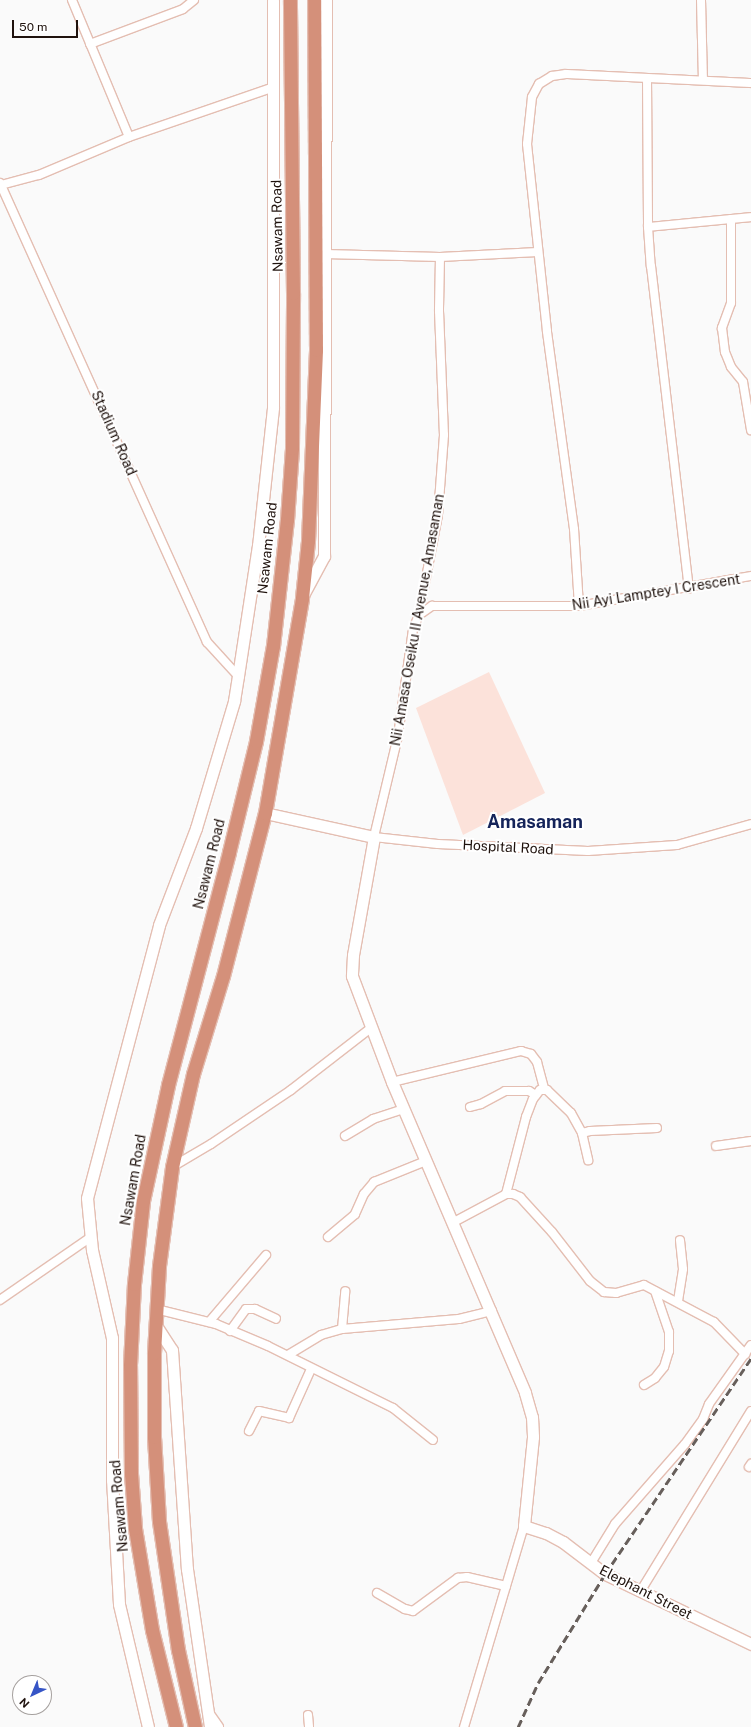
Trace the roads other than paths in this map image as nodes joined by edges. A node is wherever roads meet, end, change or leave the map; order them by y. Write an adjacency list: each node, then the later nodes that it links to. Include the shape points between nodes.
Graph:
1 (72, 0): 8 (street)
2 (194, 0): 8 (street, via 184,9)
3 (273, 0): 12 (main road)
4 (290, 0): 79 (highway, Nsawam Road, via 293,405 287,520 273,646 256,741 168,1085 143,1202 134,1284 130,1365 135,1528 152,1630)
5 (314, 0): 24 (highway, via 315,358 308,541)
6 (326, 0): 19 (main road)
7 (700, 0): 10 (street)
8 (90, 44): 13 (street)
9 (647, 78): 10 (street); 17 (street); 18 (street, via 566,74 552,76 539,84 532,98 527,144)
10 (703, 80): 11 (street)
11 (751, 83)
12 (274, 87): 13 (street); 27 (main road, via 273,407 258,546)
13 (129, 137): 14 (street, via 39,175)
14 (0, 184): 27 (street, Stadium Road, via 207,642)
15 (751, 217): 16 (street)
16 (731, 219): 17 (street); 21 (street, via 731,303 722,328 725,352 731,367 742,382)
17 (648, 227): 23 (street)
18 (538, 252): 20 (street); 25 (street, via 574,529)
19 (325, 254): 20 (street); 24 (main road, via 324,556)
20 (440, 257): 26 (street, Nii Amasa Oseiku II Avenue, Amasaman, via 438,311 444,435 438,515)
21 (751, 430)
22 (751, 576): 23 (street, Nii Ayi Lamptey I Crescent)
23 (689, 589): 25 (street, Nii Ayi Lamptey I Crescent)
24 (302, 598): 28 (highway)
25 (579, 606): 26 (street, Nii Ayi Lamptey I Crescent, via 432,606)
26 (419, 615): 30 (street, Nii Amasa Oseiku II Avenue, Amasaman, via 413,629 398,736)
27 (238, 676): 47 (main road, via 234,701 196,828 159,925 117,1082 87,1198)
28 (265, 813): 30 (main road, Hospital Road); 44 (highway, via 193,1074)
29 (751, 824): 30 (street, Hospital Road, via 678,845 588,851 438,844)
30 (374, 837): 31 (main road, via 353,955 352,976)
31 (371, 1028): 32 (main road); 44 (street, via 291,1090)
32 (392, 1082): 33 (street, via 521,1051 531,1054 537,1062); 36 (main road)
33 (544, 1090): 34 (street); 38 (street, via 570,1113)
34 (536, 1095): 35 (street, via 529,1091 505,1091); 45 (street, via 526,1117)
35 (470, 1107)
36 (404, 1109): 39 (street, via 373,1119); 43 (main road)
37 (657, 1128): 38 (street)
38 (582, 1133): 42 (street)
39 (344, 1136)
40 (751, 1141): 41 (street)
41 (716, 1146)
42 (588, 1160)
43 (426, 1161): 46 (main road); 48 (street, via 374,1182 364,1194 355,1214)
44 (172, 1167): 55 (highway)
45 (506, 1194): 46 (street); 51 (street, via 520,1197 552,1232 590,1281 604,1292 616,1293 644,1285)
46 (452, 1223): 56 (main road)
47 (91, 1237): 53 (street); 78 (main road, via 112,1338 112,1480 119,1604)
48 (328, 1237)
49 (680, 1240): 54 (street, via 683,1269)
50 (266, 1255): 58 (street)
51 (655, 1291): 54 (street); 66 (street, via 669,1332 669,1351 664,1367)
52 (345, 1292): 60 (street)
53 (0, 1300)
54 (678, 1301): 63 (street, via 714,1322)
55 (156, 1309): 58 (street); 59 (highway)
56 (492, 1312): 60 (street, via 459,1319); 70 (main road, via 525,1393 532,1417 533,1437)
57 (276, 1319): 61 (street, via 255,1309 246,1309)
58 (209, 1322): 61 (street)
59 (155, 1324): 76 (main road, via 172,1350 187,1570); 80 (highway, via 154,1437 159,1521 178,1650)
60 (342, 1329): 64 (street, via 321,1335)
61 (230, 1331): 64 (street)
62 (751, 1345): 63 (street)
63 (745, 1354): 71 (street, via 709,1404 703,1419 685,1444 615,1524)
64 (288, 1355): 65 (street)
65 (311, 1369): 68 (street, via 289,1418 259,1411); 69 (street, via 393,1408)
66 (644, 1386)
67 (751, 1411): 73 (street)
68 (249, 1431)
69 (433, 1440)
70 (524, 1526): 71 (main road, Elephant Street, via 552,1536); 72 (street)
71 (591, 1563): 73 (main road, Elephant Street, via 605,1574)
72 (506, 1586): 74 (street, via 467,1577 458,1578 413,1611); 84 (street)
73 (640, 1592): 75 (main road, Elephant Street)
74 (377, 1593)
75 (751, 1644)
76 (206, 1709): 81 (main road); 82 (street)
77 (308, 1715): 83 (street)
78 (148, 1727)
79 (176, 1727)
80 (195, 1727)
81 (210, 1727)
82 (219, 1727)
83 (309, 1727)
84 (464, 1727)

